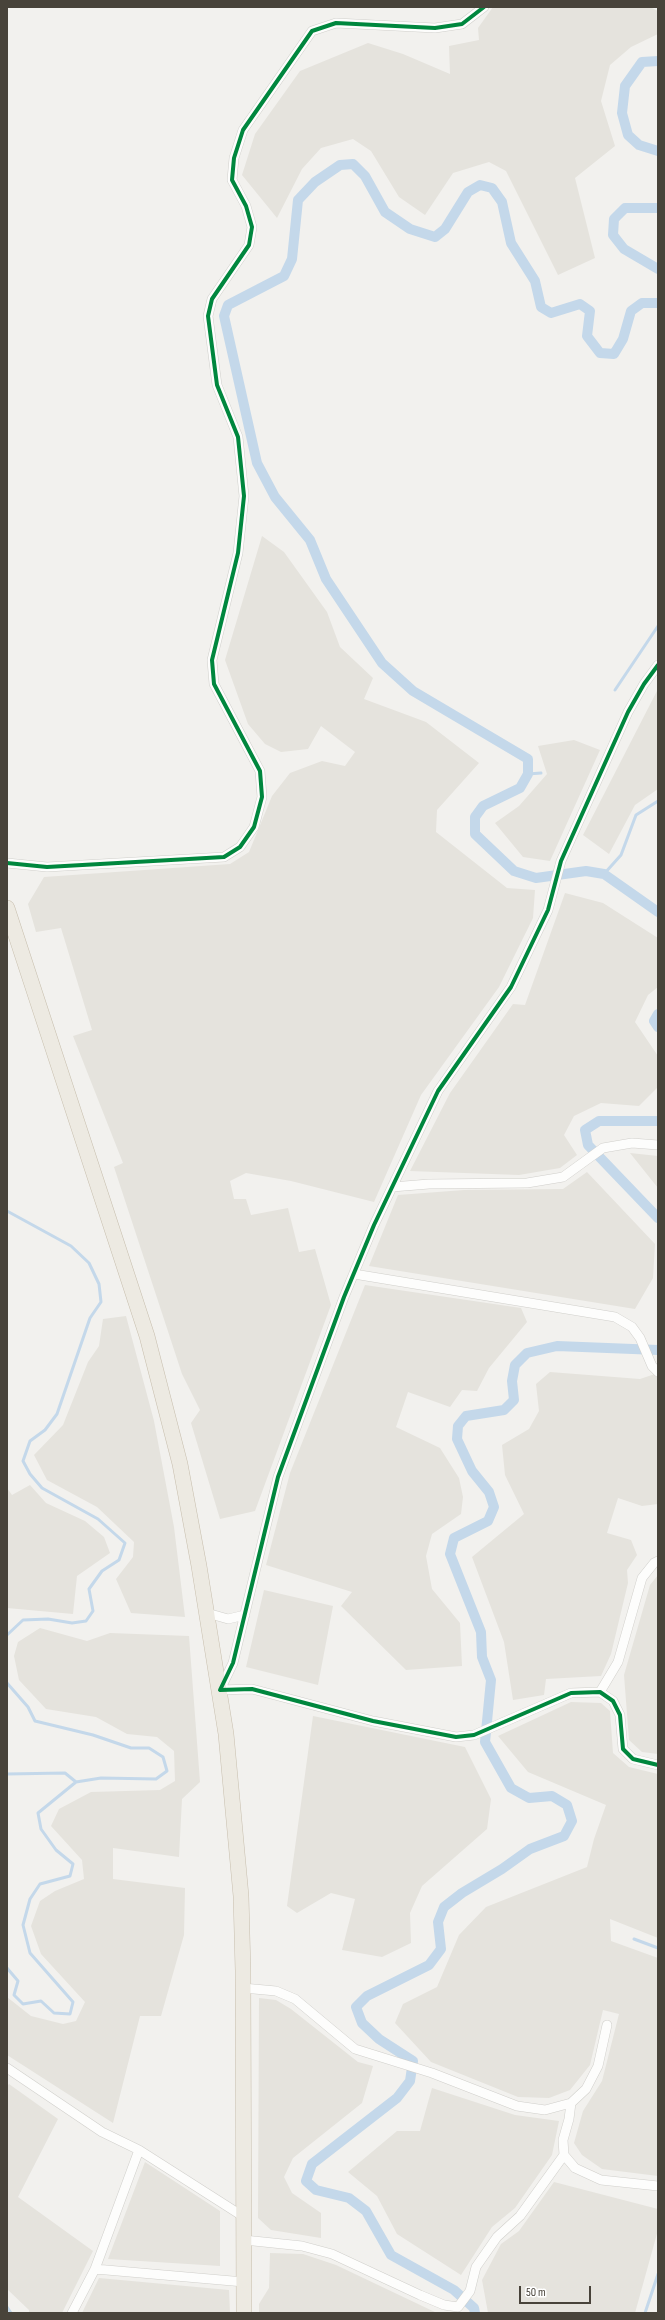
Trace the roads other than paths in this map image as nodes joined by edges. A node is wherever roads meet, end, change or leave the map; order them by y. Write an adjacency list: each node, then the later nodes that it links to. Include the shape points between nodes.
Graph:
1 (484, 7): 3 (street, via 462,24 441,27 336,23 312,31 244,130 234,158 232,180 246,206 252,227 249,245 212,299 208,316 217,385 238,437 244,496 238,554 212,660 214,684 260,771 262,797 254,827 240,847 224,857 47,867)
2 (658, 665): 6 (street, via 644,684 622,726 561,861 548,910 511,987 438,1091)
3 (7, 863)
4 (7, 908): 10 (highway, via 147,1336 180,1464)
5 (658, 1145): 6 (street, via 632,1144 604,1148 563,1177 527,1183)
6 (392, 1187): 7 (street)
7 (354, 1274): 8 (street, via 615,1317 632,1327 640,1338 652,1366); 11 (street, via 278,1477)
8 (658, 1372)
9 (658, 1561): 13 (street, via 642,1578 618,1662)
10 (207, 1613): 11 (street, via 228,1619); 12 (highway)
11 (245, 1615): 12 (street, via 233,1663)
12 (220, 1690): 13 (street, via 252,1689 374,1721 456,1736 474,1735 571,1693); 15 (highway, via 239,1868)
13 (600, 1692): 14 (street, via 613,1700 620,1715 623,1749 633,1760)
14 (658, 1765)
15 (243, 1988): 18 (street, via 276,1991 294,1999 355,2049 373,2056 432,2073 517,2106 545,2110); 22 (highway)
16 (608, 2025): 18 (street, via 598,2066 586,2089)
17 (7, 2068): 19 (street, via 102,2132)
18 (571, 2103): 20 (street, via 563,2140)
19 (139, 2150): 22 (street); 24 (street)
20 (564, 2155): 21 (street, via 576,2168 601,2180); 23 (street, via 520,2216 497,2237 476,2268 470,2291 458,2307 426,2298 332,2254 302,2246)
21 (658, 2186)
22 (244, 2217): 23 (highway)
23 (244, 2240): 25 (highway)
24 (95, 2269): 25 (street); 26 (street)
25 (244, 2282): 27 (highway)
26 (72, 2313)
27 (244, 2313)

